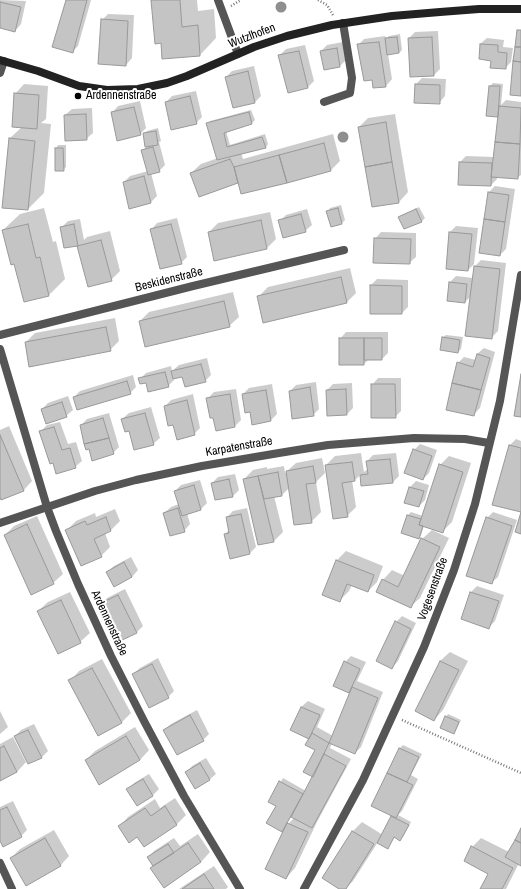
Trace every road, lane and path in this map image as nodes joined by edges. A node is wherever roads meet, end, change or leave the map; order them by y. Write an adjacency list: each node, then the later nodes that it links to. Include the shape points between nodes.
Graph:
1 (218, 0): 5 (street)
2 (318, 0): 4 (path, via 327,5)
3 (521, 8): 4 (street, Wutzlhofen, via 392,16)
4 (341, 24): 5 (street, Wutzlhofen, via 287,36); 8 (street, via 352,78 350,93)
5 (238, 54): 6 (street, Wutzlhofen, via 167,83 138,89 107,90 79,86)
6 (2, 60): 7 (street)
7 (0, 73)
8 (324, 102)
9 (344, 250): 11 (street, Beskidenstraße)
10 (521, 275): 13 (street, Vogesenstraße, via 500,401)
11 (0, 335)
12 (0, 348): 14 (street, Ardennenstraße)
13 (489, 444): 14 (street, Karpatenstraße, via 465,439 414,438 328,445 136,480); 16 (street, Vogesenstraße, via 454,570)
14 (47, 507): 15 (street, Karpatenstraße); 20 (street, Ardennenstraße, via 78,584 137,708 184,796)
15 (0, 523)
16 (393, 716): 17 (path); 21 (street, Vogesenstraße, via 363,780)
17 (521, 773)
18 (0, 863): 19 (street)
19 (12, 889)
20 (240, 889)
21 (304, 889)

